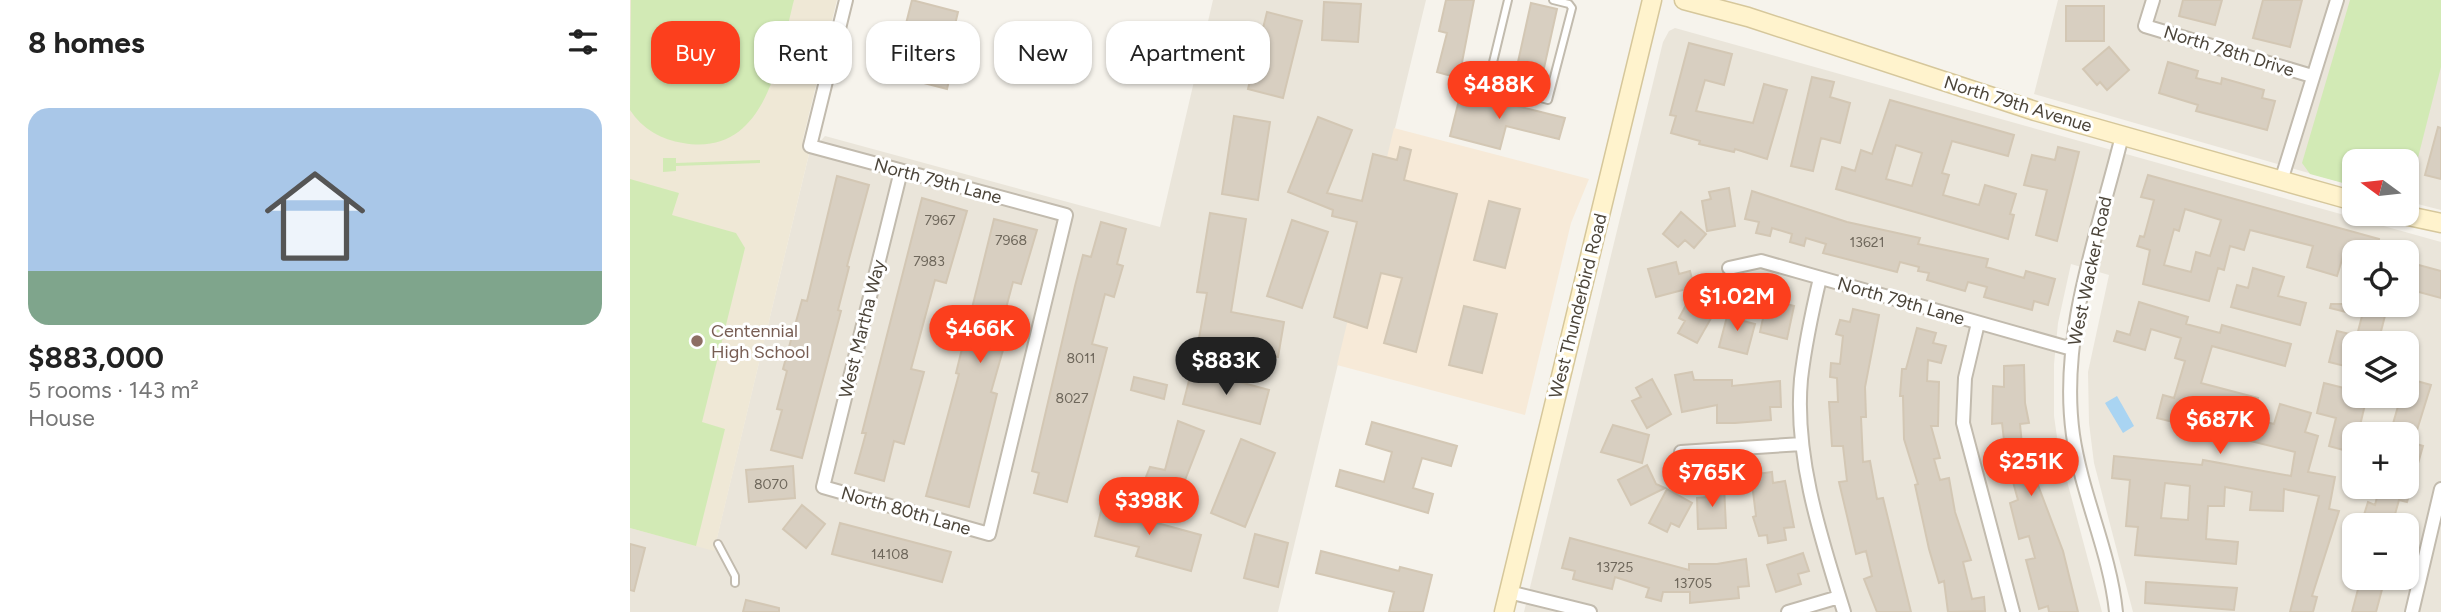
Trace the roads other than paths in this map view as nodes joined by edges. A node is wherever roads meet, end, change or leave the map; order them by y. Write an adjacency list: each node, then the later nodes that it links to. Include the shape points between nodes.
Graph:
1 (846, 0): 10 (street, North 79th Lane, via 810,146)
2 (1508, 0): 3 (lane, via 1488,83 1548,100 1572,8)
3 (1553, 0)
4 (1652, 0): 26 (street, West Thunderbird Road)
5 (1684, 0): 9 (street, North 79th Avenue)
6 (2153, 0): 8 (street, North 78th Drive, via 2145,26)
7 (2337, 0): 8 (street)
8 (2312, 76): 11 (street)
9 (2122, 136): 11 (street, North 79th Avenue); 18 (street, West Wacker Road)
10 (901, 171): 21 (street, West Martha Way); 23 (street, North 79th Lane, via 1066,215)
11 (2281, 181): 12 (street, North 79th Avenue)
12 (2342, 198)
13 (2419, 218): 14 (street)
14 (2441, 223)
15 (1729, 268): 16 (street, North 79th Lane, via 1761,261)
16 (1820, 278): 17 (street, North 79th Lane); 19 (street, via 1801,381)
17 (1978, 323): 18 (street, North 79th Lane); 32 (street, via 1965,378 1963,423)
18 (2073, 349): 33 (street, West Wacker Road, via 2075,444)
19 (1802, 444): 20 (street); 27 (street)
20 (1681, 452)
21 (823, 487): 23 (street, North 80th Lane)
22 (2441, 489): 34 (street)
23 (989, 534)
24 (718, 544): 25 (lane)
25 (735, 583)
26 (1509, 592): 28 (street, West Thunderbird Road); 29 (street)
27 (1839, 597): 30 (street); 31 (street)
28 (1504, 612)
29 (1590, 612)
30 (1788, 612)
31 (1844, 612)
32 (2013, 612)
33 (2116, 612)
34 (2412, 612)

